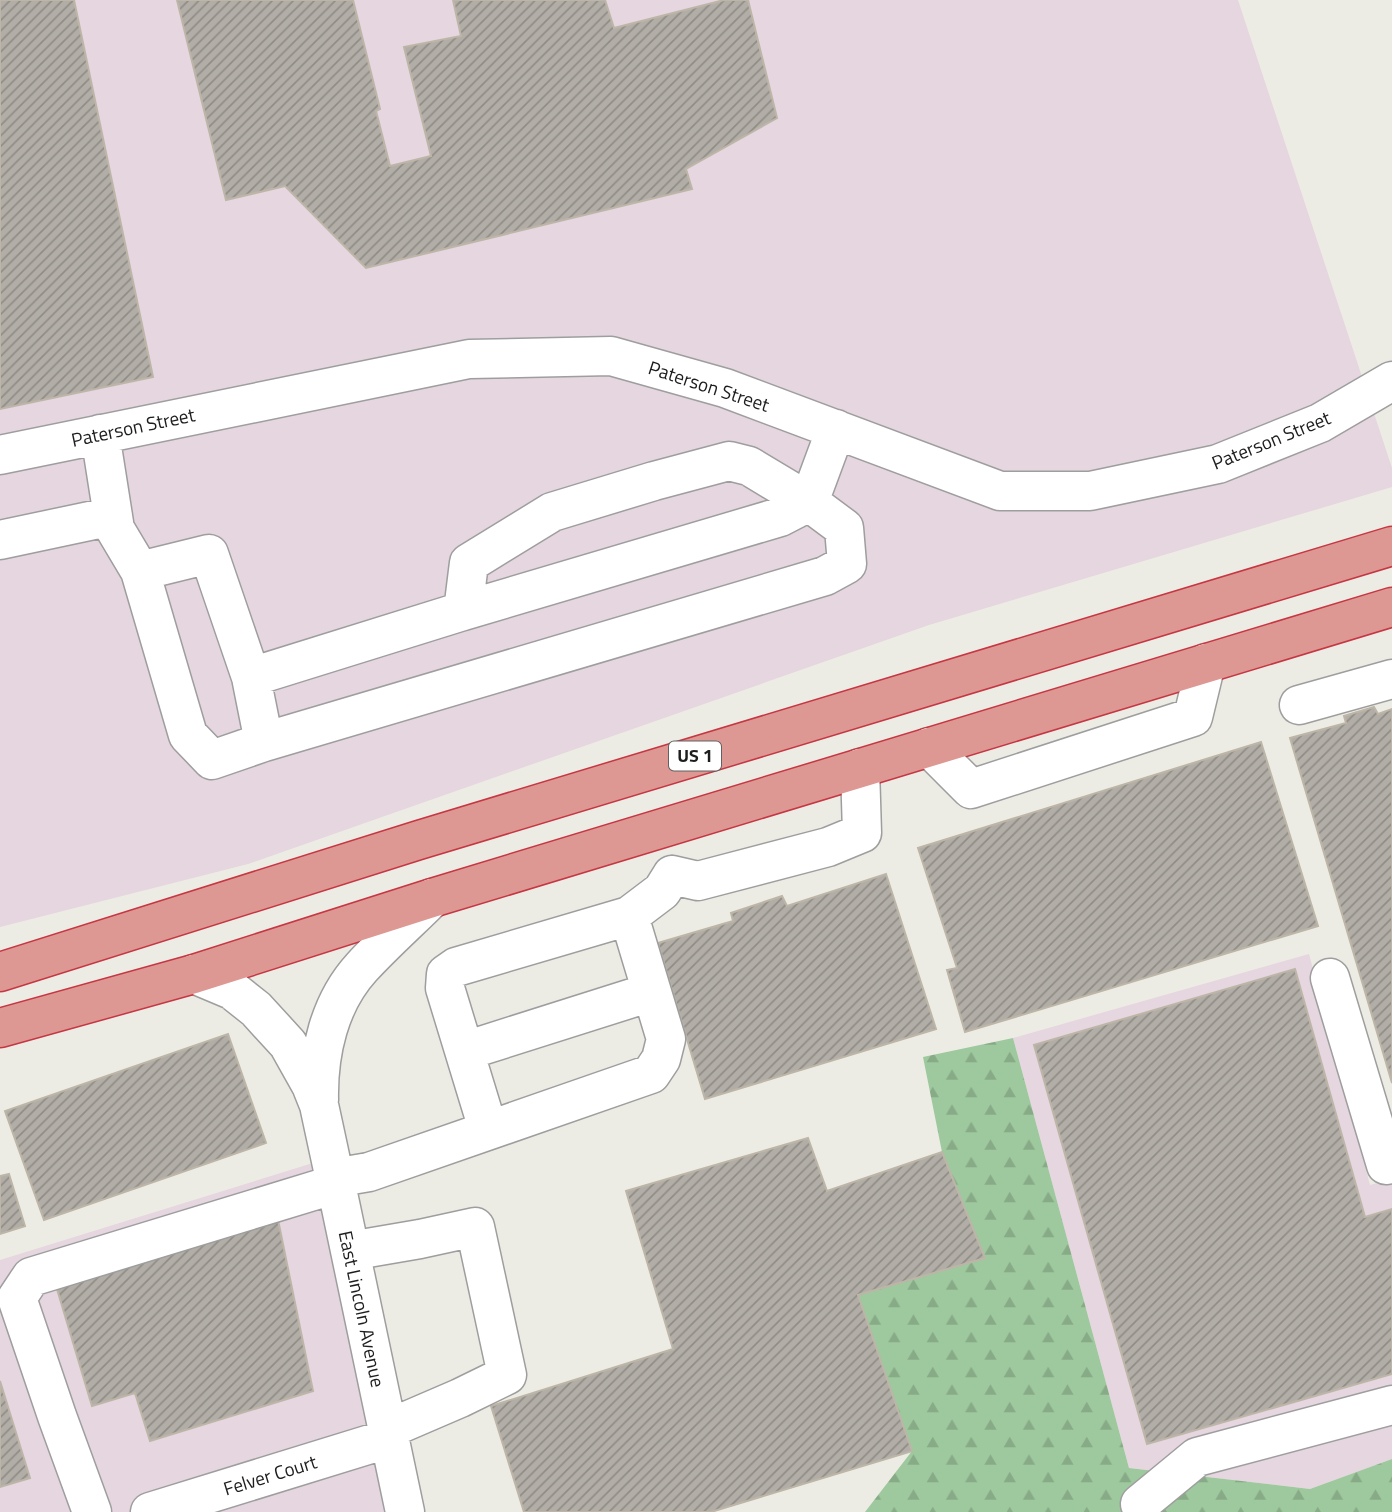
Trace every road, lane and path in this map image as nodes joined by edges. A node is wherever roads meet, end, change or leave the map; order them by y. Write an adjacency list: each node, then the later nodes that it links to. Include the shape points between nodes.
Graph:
1 (1392, 381): 2 (street, Paterson Street, via 1320,424 1218,464 1090,491 1000,491)
2 (836, 429): 3 (street, Paterson Street, via 725,388 611,356 469,359); 5 (street)
3 (100, 434): 4 (street, Paterson Street); 6 (street)
4 (0, 455)
5 (809, 502): 11 (street, via 780,517); 11 (street, via 750,466 729,461 552,512 469,563); 16 (street, via 844,528 847,564 825,576)
6 (113, 516): 7 (street); 9 (street, via 115,529)
7 (0, 540)
8 (1392, 546): 23 (highway, US 1, via 419,840)
9 (140, 571): 13 (street, via 209,554); 16 (street, via 188,735 212,760)
10 (1392, 607): 12 (highway)
11 (463, 611): 13 (street)
12 (1206, 663): 17 (highway); 17 (street, via 1193,717 971,789)
13 (251, 677): 16 (street)
14 (1392, 679): 15 (street)
15 (1299, 705)
16 (264, 742)
17 (929, 747): 18 (highway)
18 (860, 768): 19 (highway); 20 (street, via 862,833 828,847 698,881)
19 (653, 831): 20 (street); 21 (highway)
20 (672, 876): 22 (street, via 662,891)
21 (432, 898): 24 (highway); 29 (street, East Lincoln Avenue, via 349,984 325,1036 318,1074)
22 (629, 916): 26 (street); 28 (street, via 456,967 446,974 445,988)
23 (0, 972)
24 (194, 974): 27 (highway); 29 (street, East Lincoln Avenue, via 232,990 273,1026 300,1064)
25 (1330, 978): 31 (street, via 1386,1166)
26 (651, 992): 28 (street); 30 (street, via 666,1039 651,1074)
27 (0, 1028)
28 (465, 1051): 30 (street)
29 (319, 1105): 32 (street, East Lincoln Avenue)
30 (488, 1129): 32 (street)
31 (1392, 1164)
32 (335, 1181): 33 (street, East Lincoln Avenue); 37 (street, via 31,1277 17,1298)
33 (350, 1251): 35 (street, East Lincoln Avenue); 35 (street, Felver Court, via 475,1227 507,1376)
34 (1392, 1405): 36 (street, via 1197,1457)
35 (389, 1434): 38 (street, Felver Court); 39 (street, East Lincoln Avenue)
36 (1140, 1504)
37 (92, 1512)
38 (150, 1512)
39 (405, 1512)

